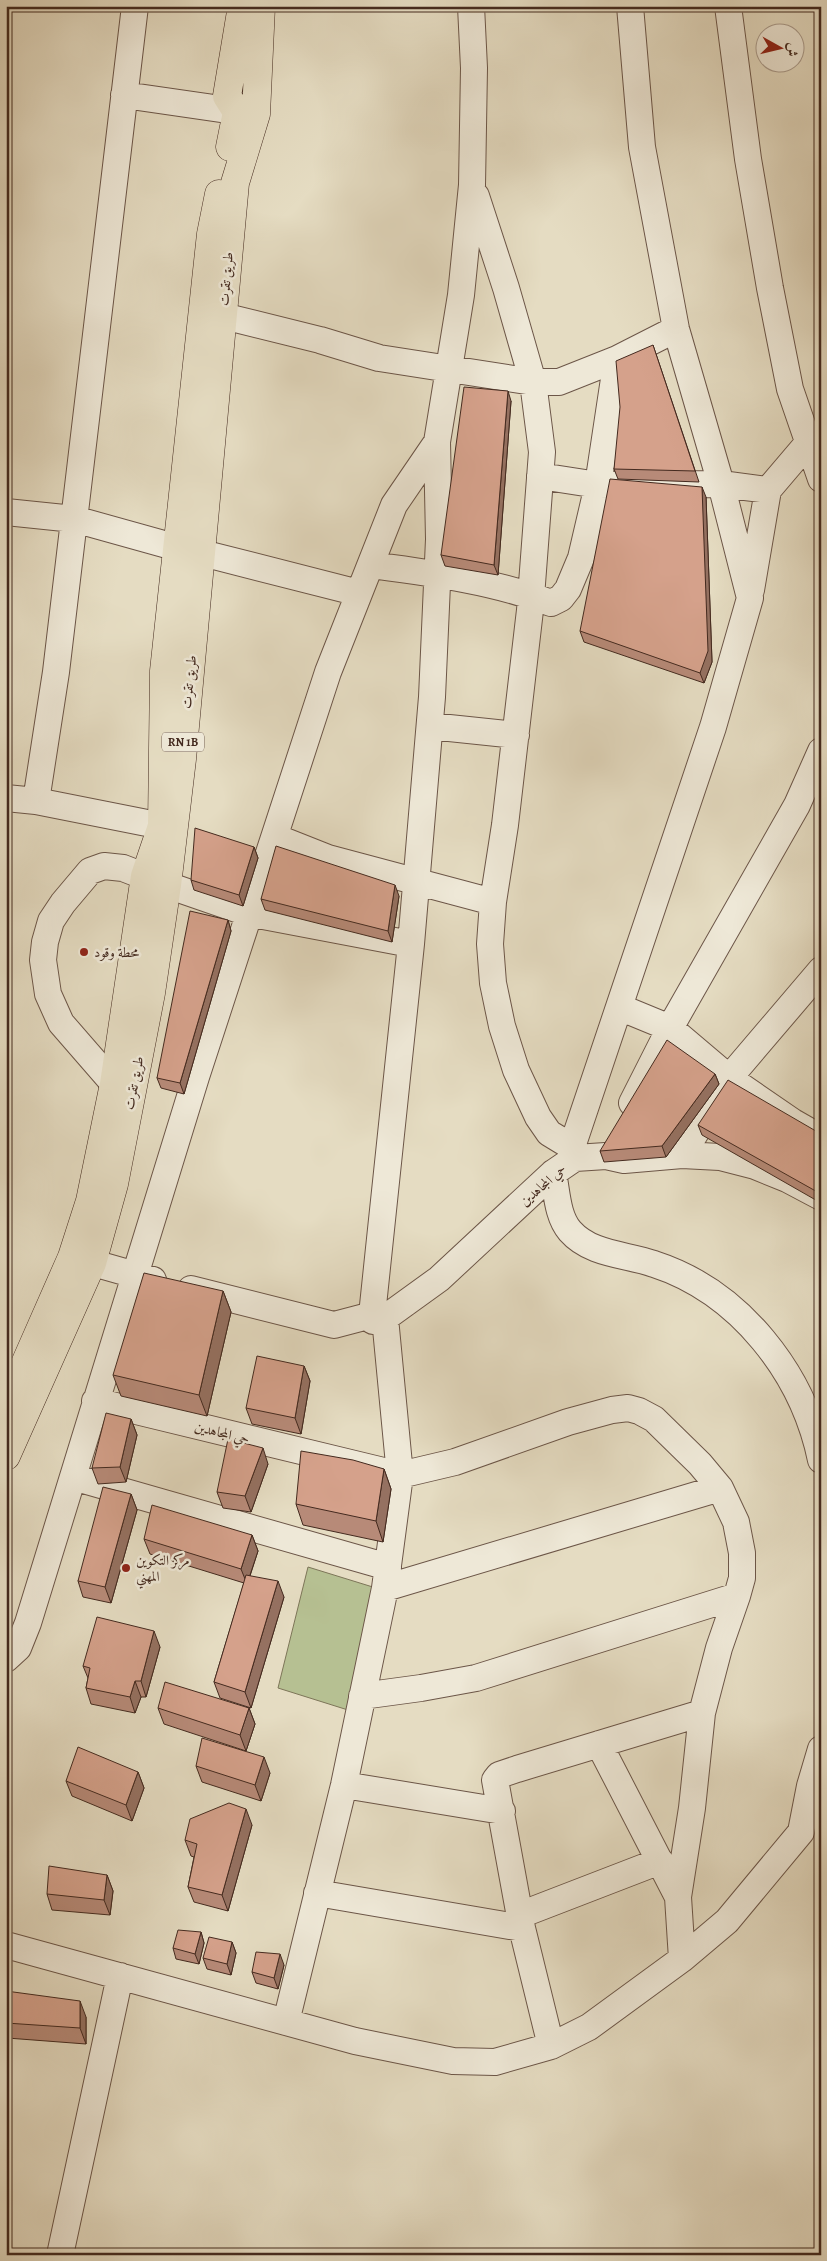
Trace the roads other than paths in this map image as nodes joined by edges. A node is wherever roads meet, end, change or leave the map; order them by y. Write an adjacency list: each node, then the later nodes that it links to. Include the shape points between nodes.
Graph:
1 (134, 6): 7 (street)
2 (242, 6): 8 (main road, via 227,96)
3 (261, 6): 8 (main road, طريق تقرت / RN 1B)
4 (471, 6): 9 (street, via 474,68)
5 (630, 6): 11 (street, via 642,147)
6 (728, 6): 16 (street, via 748,159 770,288 790,388)
7 (124, 95): 8 (street); 23 (street)
8 (247, 113): 10 (main road, طريق تقرت / RN 1B, via 235,183); 24 (main road, طريق تقرت / RN 1B, via 211,234)
9 (472, 185): 13 (street, via 461,295); 14 (street)
10 (223, 316): 13 (street, via 379,358); 24 (main road, طريق تقرت / RN 1B)
11 (676, 329): 12 (street); 19 (street)
12 (617, 359): 14 (street, via 559,382); 20 (street)
13 (449, 369): 14 (street); 15 (street)
14 (534, 382): 17 (street, via 542,452)
15 (437, 442): 25 (street, via 394,505); 26 (street)
16 (808, 442): 18 (street); 21 (street)
17 (540, 476): 20 (street); 28 (street)
18 (821, 478)
19 (721, 484): 20 (street); 21 (street); 29 (street)
20 (598, 485): 28 (street, via 581,558 568,588 561,598 551,603)
21 (768, 490): 29 (street)
22 (6, 512): 23 (street)
23 (74, 519): 24 (street); 34 (street, via 56,672)
24 (190, 551): 27 (street); 35 (main road, طريق تقرت / RN 1B, via 164,671); 38 (main road, طريق تقرت / RN 1B)
25 (371, 565): 26 (street); 27 (street)
26 (438, 574): 28 (street); 30 (street)
27 (359, 593): 36 (street, via 328,672)
28 (532, 596): 31 (street)
29 (750, 598): 43 (street, via 713,727)
30 (430, 726): 31 (street); 37 (street)
31 (516, 736): 39 (street)
32 (821, 751): 44 (street, via 797,805)
33 (6, 798): 34 (street)
34 (36, 801): 35 (street)
35 (162, 826): 38 (main road, طريق تقرت / RN 1B)
36 (275, 837): 37 (street, via 328,858); 40 (street)
37 (416, 880): 39 (street); 41 (street)
38 (156, 881): 40 (street); 46 (main road, طريق تقرت / RN 1B, via 151,993); 46 (street, via 123,868 104,866 90,871 51,921 45,942 43,960 48,994 61,1023)
39 (493, 902): 48 (street, via 490,944 493,983 516,1070 538,1117 549,1133)
40 (248, 913): 41 (street); 54 (street)
41 (411, 944): 55 (street)
42 (821, 970): 45 (street)
43 (619, 1007): 44 (street); 48 (street)
44 (670, 1028): 45 (street); 50 (street)
45 (729, 1078): 47 (street); 49 (street)
46 (123, 1090): 53 (main road, طريق تقرت / RN 1B, via 114,1184)
47 (821, 1138)
48 (573, 1153): 50 (street, حي المجاهدين); 51 (street, حي المجاهدين)
49 (682, 1155): 50 (street, حي المجاهدين, via 624,1160); 52 (street, حي المجاهدين, via 720,1157 755,1166)
50 (606, 1156)
51 (553, 1173): 55 (street, حي المجاهدين, via 439,1279); 59 (street, via 562,1216 570,1231 585,1243 679,1273 737,1311 763,1339 786,1374 806,1413)
52 (821, 1197)
53 (82, 1260): 54 (street); 57 (main road, طريق تقرت / RN 1B); 58 (main road, طريق تقرت / RN 1B)
54 (136, 1275): 55 (street, via 334,1325); 56 (street)
55 (379, 1317): 60 (street)
56 (96, 1401): 60 (street, حي المجاهدين); 61 (street)
57 (6, 1407)
58 (6, 1456)
59 (821, 1460)
60 (400, 1475): 62 (street, via 455,1462 568,1422 628,1408 654,1419); 63 (street)
61 (73, 1476): 63 (street); 65 (street, via 28,1623 18,1648)
62 (720, 1488): 63 (street); 64 (street, via 736,1522 742,1553 742,1578)
63 (386, 1578): 66 (street)
64 (737, 1596): 66 (street, via 476,1678); 67 (street)
65 (6, 1659)
66 (362, 1696): 70 (street)
67 (702, 1713): 68 (street); 75 (street)
68 (599, 1744): 71 (street, via 499,1776 494,1785); 73 (street)
69 (821, 1749): 72 (street, via 810,1786)
70 (344, 1785): 71 (street); 74 (street)
71 (502, 1811): 76 (street)
72 (811, 1830): 78 (street, via 727,1921)
73 (660, 1861): 75 (street); 76 (street)
74 (317, 1893): 76 (street); 80 (street)
75 (678, 1897): 78 (street)
76 (521, 1922): 81 (street)
77 (6, 1945): 79 (street)
78 (682, 1959): 81 (street, via 589,2027)
79 (120, 1976): 80 (street); 82 (street)
80 (286, 2022): 81 (street, via 355,2041 452,2061 495,2062)
81 (551, 2046)
82 (60, 2255)

